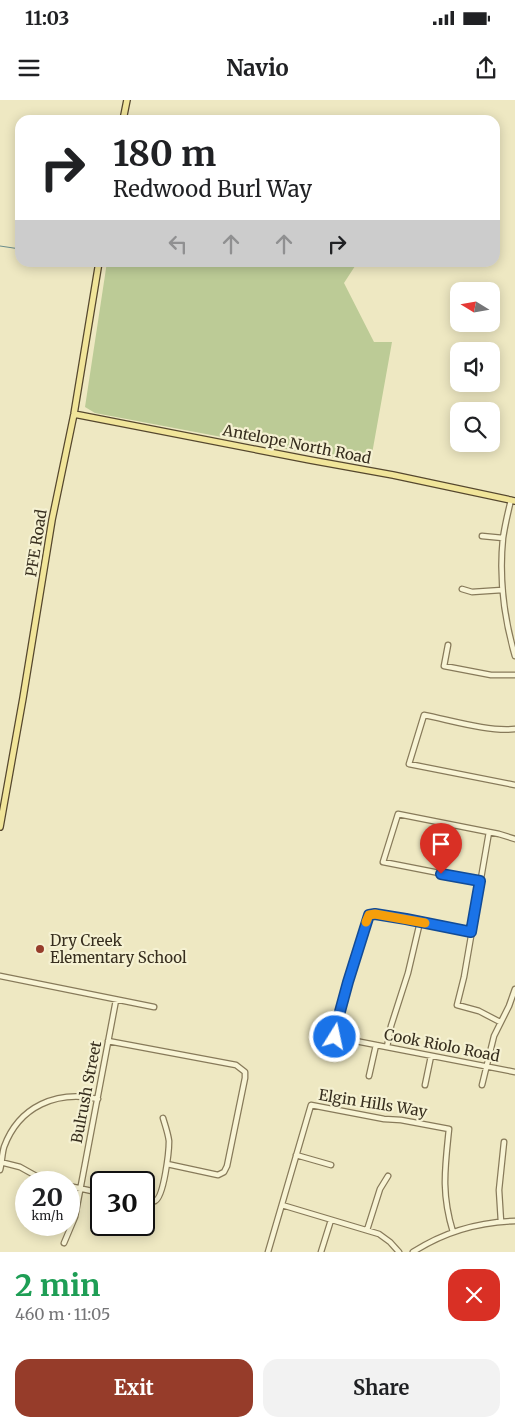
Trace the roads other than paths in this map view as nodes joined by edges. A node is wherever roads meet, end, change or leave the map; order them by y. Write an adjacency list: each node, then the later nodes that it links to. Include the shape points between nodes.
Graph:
1 (127, 100): 2 (main road)
2 (125, 115)
3 (98, 267): 4 (main road, PFE Road)
4 (74, 414): 5 (main road, Antelope North Road); 15 (main road, PFE Road, via 52,520)
5 (513, 500): 7 (street)
6 (482, 536): 7 (street)
7 (503, 538): 9 (street)
8 (462, 589): 9 (street, via 472,592)
9 (502, 590): 11 (street)
10 (448, 644): 12 (street, via 444,666 491,675)
11 (515, 656)
12 (515, 675)
13 (515, 729): 14 (street, via 491,728 424,715 409,764)
14 (515, 785)
15 (0, 827)
16 (489, 832): 17 (street); 18 (street); 18 (street, via 398,814 383,862)
17 (515, 839)
18 (480, 881): 20 (street)
19 (420, 922): 20 (street); 27 (street, Cook Riolo Road, via 369,915 335,1037); 28 (street)
20 (471, 932): 25 (street, via 457,1005 479,1011)
21 (0, 976): 23 (street)
22 (515, 989): 25 (street)
23 (116, 1000): 24 (street); 26 (street, Bulrush Street)
24 (154, 1007)
25 (500, 1022): 30 (street)
26 (108, 1042): 35 (street, Bulrush Street); 40 (street, via 236,1065 245,1072 224,1172 218,1176)
27 (376, 1045): 28 (street, Cook Riolo Road); 32 (street)
28 (387, 1047): 29 (street, Cook Riolo Road)
29 (431, 1056): 30 (street, Cook Riolo Road); 33 (street)
30 (486, 1066): 31 (street, Cook Riolo Road); 34 (street)
31 (515, 1072)
32 (369, 1076)
33 (425, 1085)
34 (482, 1085)
35 (98, 1099): 39 (street, via 64,1096 33,1109 17,1123 9,1136); 45 (street, Bulrush Street)
36 (163, 1118): 40 (street, via 169,1141)
37 (504, 1142): 51 (street, via 499,1190)
38 (296, 1155): 41 (street); 48 (street, Elgin Hills Way); 53 (street, Elgin Hills Way, via 310,1105 449,1128 444,1188)
39 (1, 1162): 42 (street); 43 (street)
40 (166, 1164): 47 (street, via 160,1196)
41 (331, 1165)
42 (0, 1170)
43 (25, 1171)
44 (388, 1176): 52 (street, via 380,1189)
45 (81, 1189): 46 (street); 54 (street, Bulrush Street, via 75,1217)
46 (90, 1191)
47 (155, 1201)
48 (282, 1206): 49 (street); 55 (street, Elgin Hills Way)
49 (331, 1220): 52 (street); 56 (street)
50 (515, 1221): 51 (street)
51 (501, 1222): 53 (street)
52 (368, 1230): 57 (street, via 384,1237)
53 (453, 1232): 58 (street)
54 (64, 1243)
55 (268, 1252)
56 (321, 1252)
57 (399, 1252)
58 (413, 1252)

